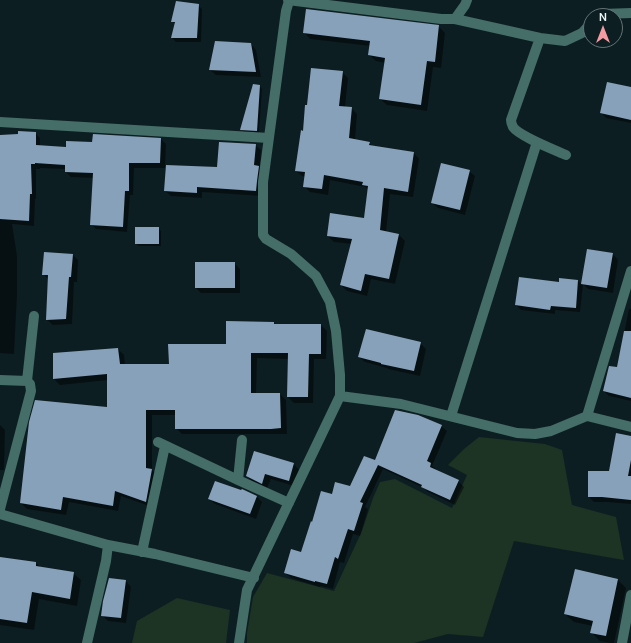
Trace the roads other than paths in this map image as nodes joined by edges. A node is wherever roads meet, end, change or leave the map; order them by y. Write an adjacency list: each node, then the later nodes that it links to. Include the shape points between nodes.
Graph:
1 (288, 0): 3 (street); 7 (street)
2 (467, 0): 3 (street)
3 (455, 19): 5 (street)
4 (583, 32): 5 (street, via 565,41)
5 (540, 38): 8 (street, via 511,120 513,127 520,133)
6 (0, 122): 7 (street)
7 (270, 138): 15 (street, via 263,182 263,235 291,254 316,276 330,302 336,331)
8 (537, 142): 9 (street); 16 (street)
9 (566, 155)
10 (631, 271): 11 (street)
11 (627, 301): 17 (street)
12 (34, 316): 14 (street)
13 (0, 380): 14 (street)
14 (27, 381): 22 (street, via 31,391)
15 (340, 396): 16 (street, via 401,404); 21 (street)
16 (451, 416): 17 (street, via 517,433 535,434 551,431)
17 (588, 416): 18 (street)
18 (631, 427)
19 (242, 440): 20 (street)
20 (238, 480): 21 (street); 25 (street, via 162,444)
21 (290, 502): 26 (street)
22 (0, 509)
23 (0, 514): 24 (street)
24 (108, 545): 25 (street); 28 (street)
25 (142, 552): 26 (street)
26 (254, 578): 29 (street, via 247,590)
27 (631, 595): 30 (street)
28 (87, 643)
29 (239, 643)
30 (622, 643)

